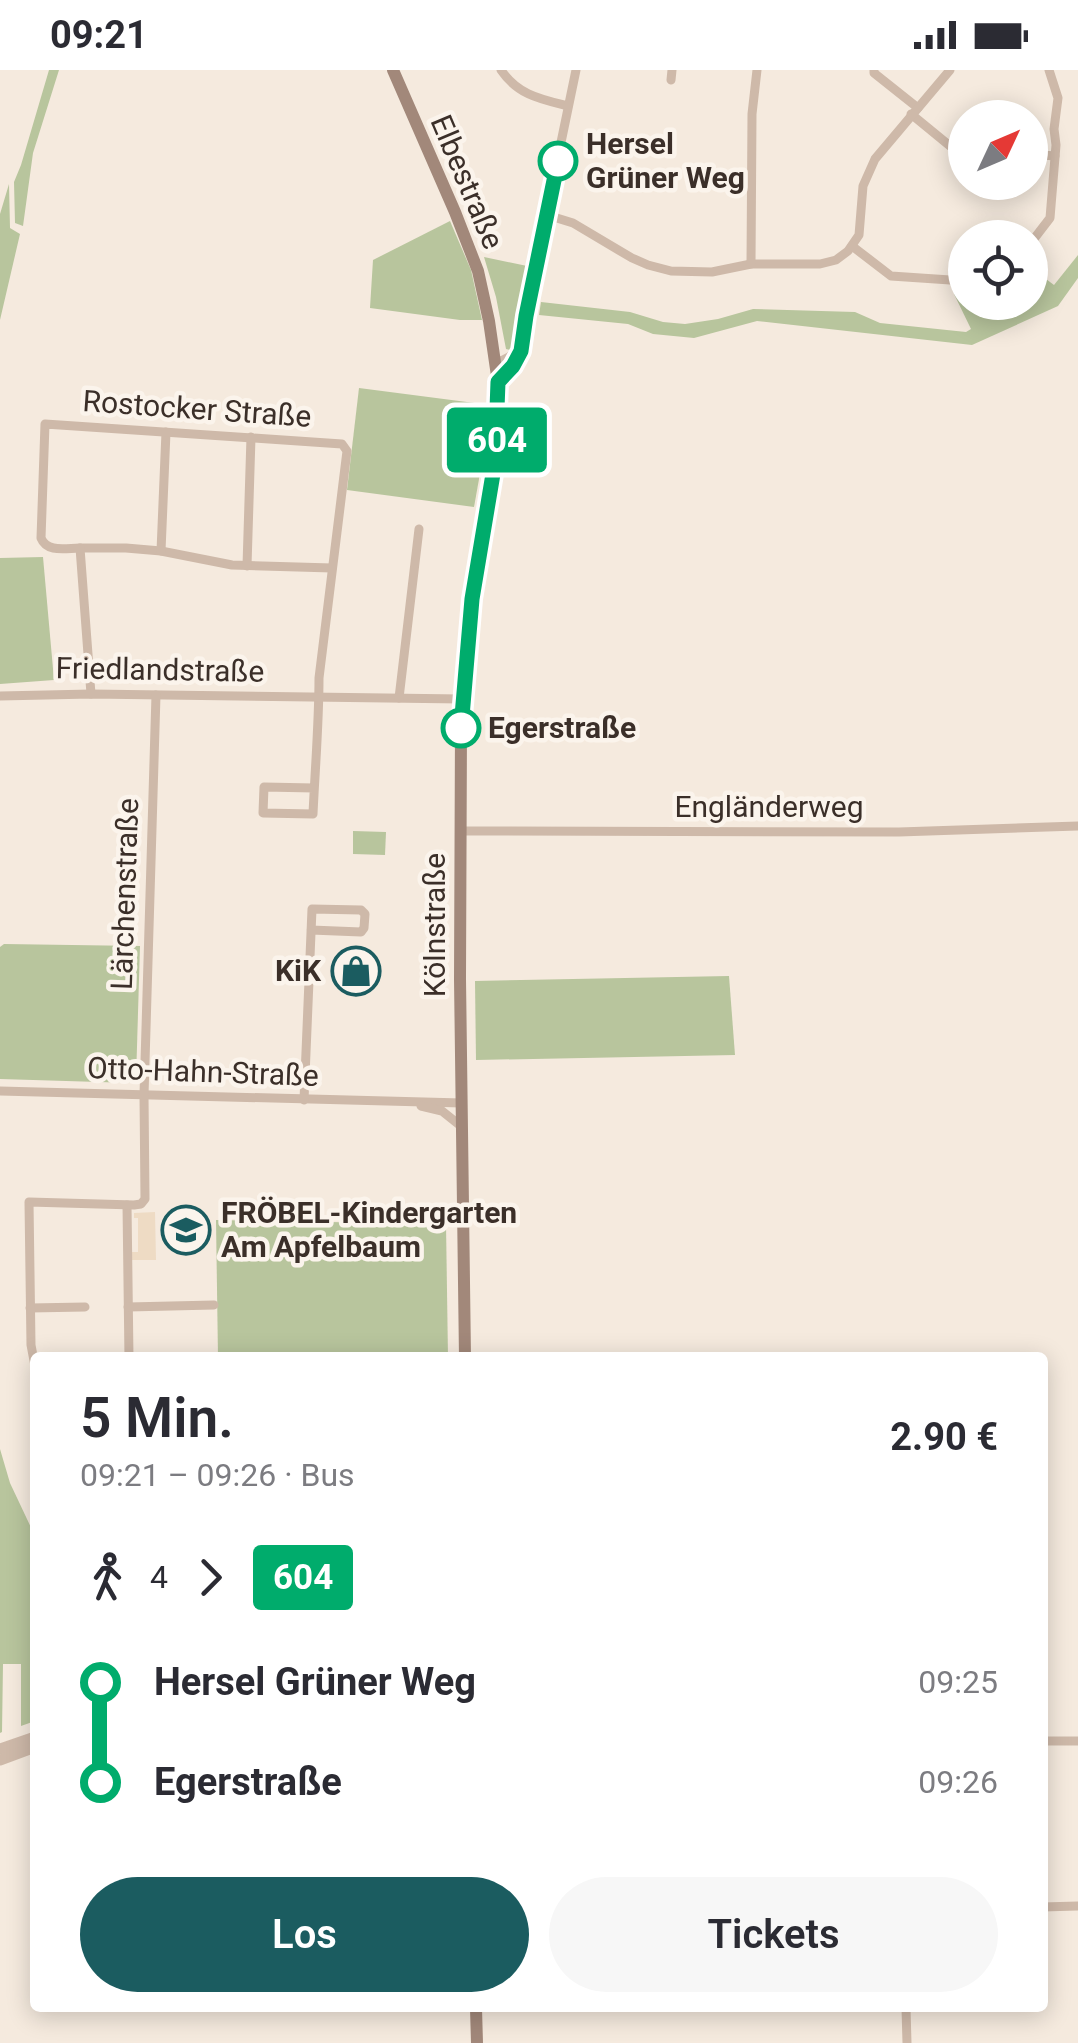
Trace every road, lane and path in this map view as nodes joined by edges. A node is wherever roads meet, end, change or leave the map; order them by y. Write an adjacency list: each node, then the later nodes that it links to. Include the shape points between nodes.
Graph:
1 (393, 70): 19 (main road, Elbestraße, via 478,270)
2 (501, 70): 8 (street, via 522,93)
3 (576, 70): 8 (street)
4 (757, 70): 16 (street)
5 (874, 70): 9 (street)
6 (950, 70): 9 (street)
7 (1050, 70): 12 (street, via 1058,98)
8 (568, 106): 13 (street)
9 (914, 111): 10 (street); 15 (street, via 869,172)
10 (948, 141)
11 (1048, 155): 12 (street)
12 (1055, 156): 14 (street)
13 (547, 215): 16 (street, via 574,223 648,266 698,273); 18 (street)
14 (1048, 221)
15 (852, 246): 16 (street, via 820,264); 17 (street, via 891,276)
16 (752, 264)
17 (948, 280)
18 (521, 339): 19 (street, via 515,352); 20 (street, via 518,358)
19 (496, 362): 20 (main road, Elbestraße)
20 (498, 382): 23 (main road, Elbestraße)
21 (166, 432): 22 (street, Rostocker Straße); 25 (street, Rostocker Straße, via 44,424 41,538 49,548); 26 (street)
22 (251, 438): 27 (street); 28 (street, Rostocker Straße, via 346,447)
23 (489, 494): 34 (main road, Kölnstraße)
24 (419, 530): 33 (street)
25 (80, 548): 26 (street); 29 (street)
26 (161, 551): 27 (street)
27 (247, 566): 28 (street)
28 (332, 568): 32 (street)
29 (90, 694): 30 (street, Friedlandstraße); 31 (street, Friedlandstraße)
30 (156, 695): 32 (street, Friedlandstraße); 40 (street, Lärchenstraße)
31 (0, 696)
32 (319, 697): 33 (street, Friedlandstraße); 35 (street)
33 (399, 698): 34 (street, Friedlandstraße)
34 (462, 699): 37 (main road, Kölnstraße)
35 (314, 788): 35 (street, via 313,814 263,813 264,787)
36 (1078, 826): 37 (street, Engländerweg)
37 (460, 831): 43 (main road, Kölnstraße)
38 (311, 930): 38 (street, via 361,932 365,914 312,908); 41 (street)
39 (0, 1092): 40 (street, Otto-Hahn-Straße)
40 (144, 1095): 41 (street, Otto-Hahn-Straße); 45 (street, Lärchenstraße, via 145,1199)
41 (304, 1100): 42 (street, Otto-Hahn-Straße)
42 (404, 1102): 43 (street, Otto-Hahn-Straße); 44 (street, Otto-Hahn-Straße, via 442,1112)
43 (462, 1103): 44 (main road, Kölnstraße)
44 (462, 1127): 52 (main road, Kölnstraße)
45 (126, 1206): 48 (street); 49 (street, via 29,1202)
46 (214, 1305): 48 (street)
47 (86, 1307): 49 (street)
48 (128, 1307): 51 (street)
49 (30, 1308): 50 (street)
50 (32, 1352)
51 (129, 1352)
52 (464, 1352)
53 (30, 1740): 56 (street)
54 (1048, 1741): 55 (street)
55 (1078, 1742)
56 (0, 1749)
57 (30, 1749): 58 (street)
58 (0, 1760)
59 (1078, 1906): 60 (street)
60 (1048, 1907)
61 (476, 2012): 63 (main road)
62 (906, 2012): 64 (street)
63 (477, 2043)
64 (907, 2043)

